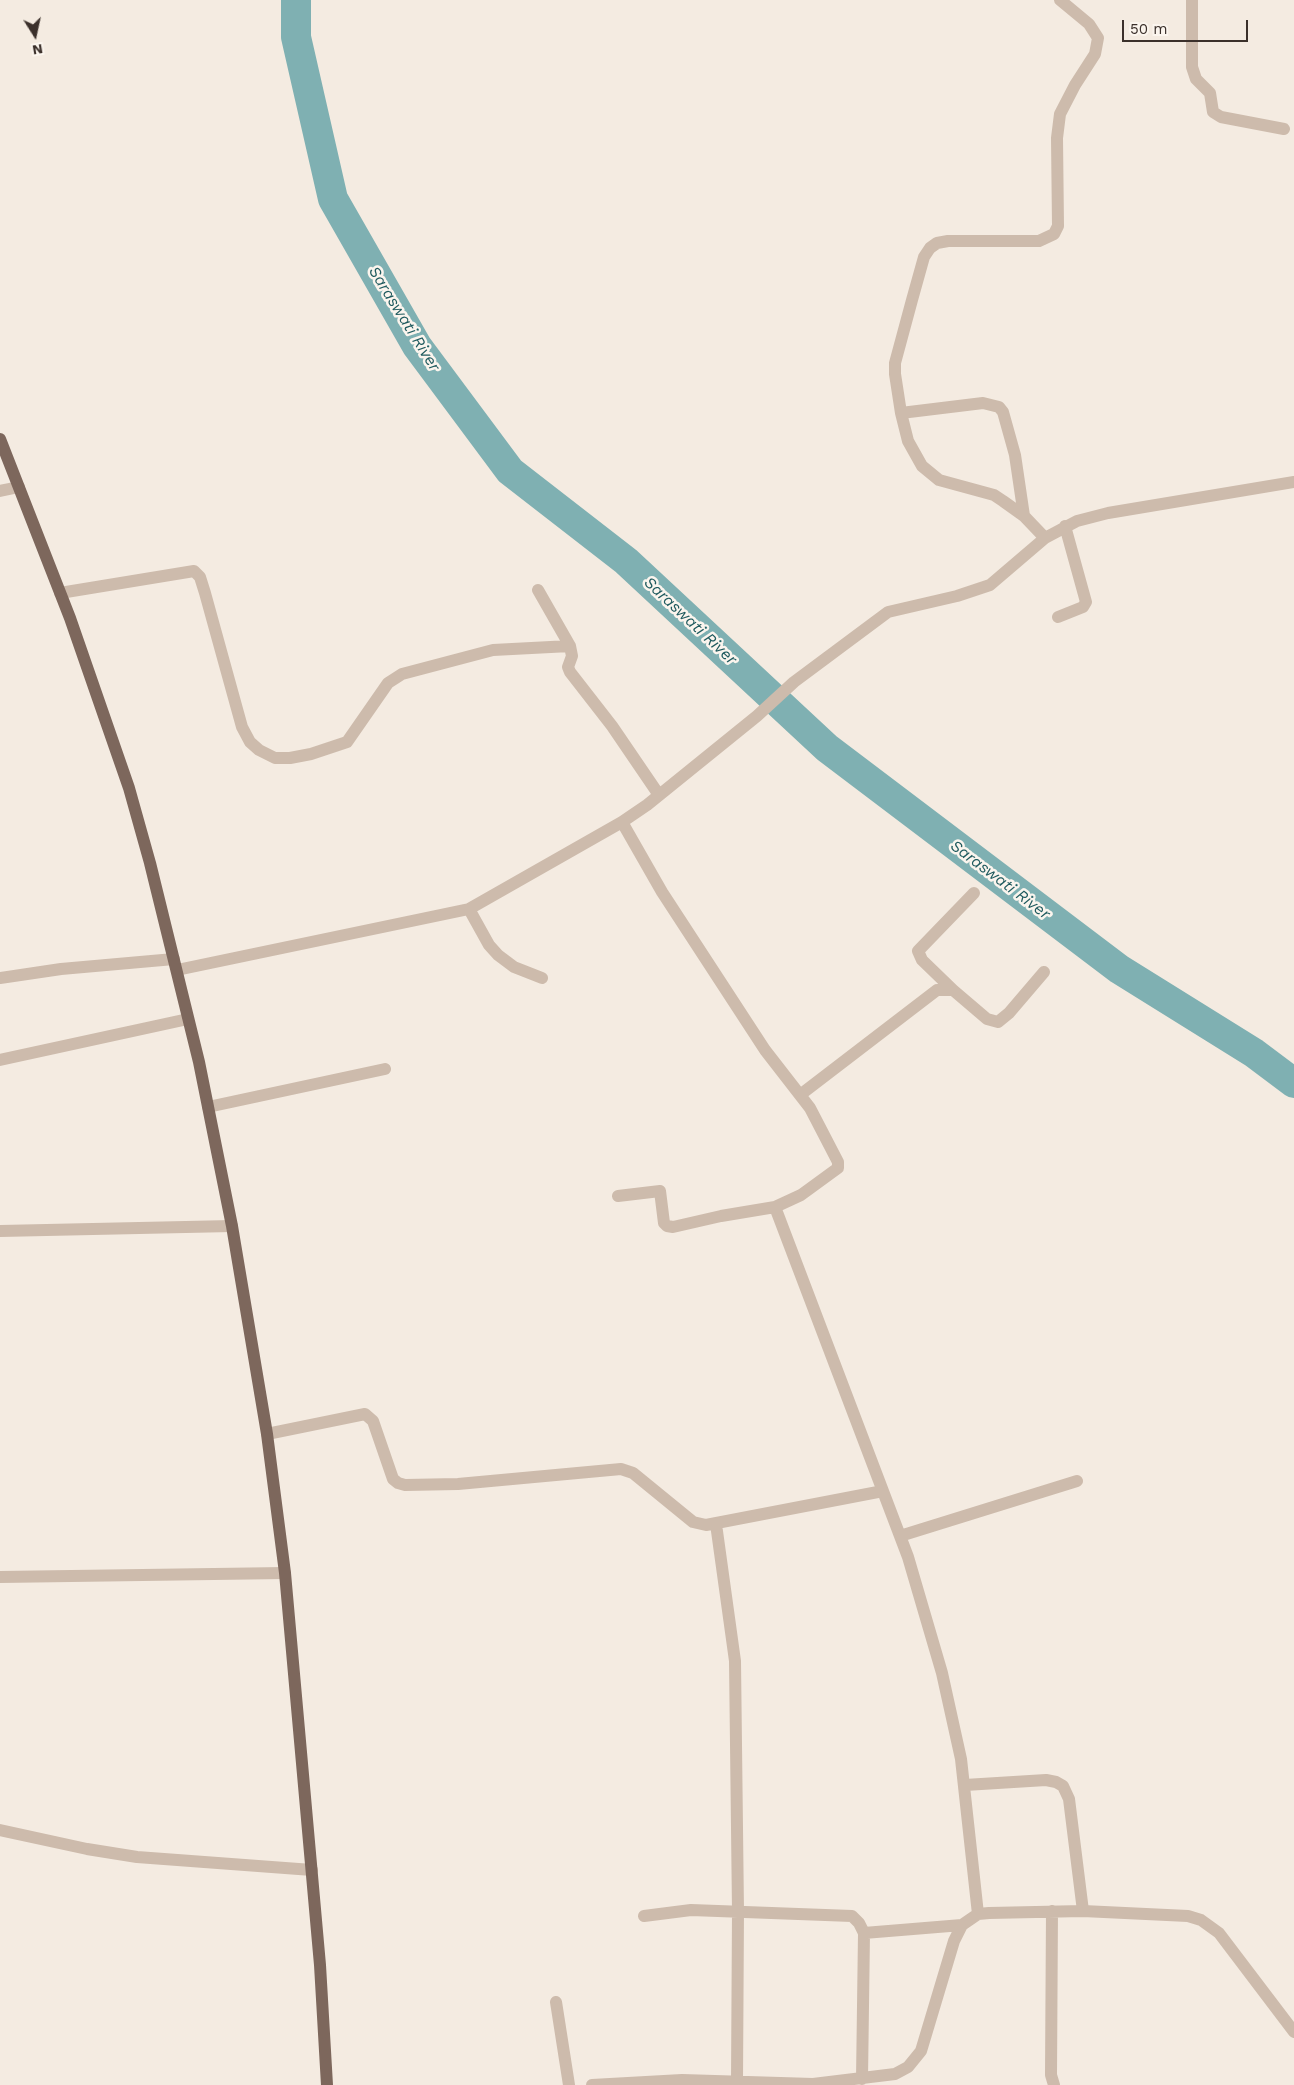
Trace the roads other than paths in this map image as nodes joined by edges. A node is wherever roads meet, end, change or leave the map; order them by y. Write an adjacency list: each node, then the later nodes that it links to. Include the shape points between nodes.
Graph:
1 (1060, 0): 4 (street, via 1089,24 1098,38 1095,54 1060,114 1057,138 1058,226 1054,234 1039,241 948,241 930,248 924,256 895,363)
2 (1192, 0): 3 (street, via 1192,67 1196,79 1210,93 1213,112 1220,117)
3 (1284, 129)
4 (901, 413): 9 (street, via 908,441 928,472 951,484 994,495); 9 (street, via 984,403 1000,407 1015,455)
5 (0, 439): 7 (main road)
6 (1294, 482): 10 (street, via 1108,513)
7 (19, 487): 8 (street); 13 (main road)
8 (0, 491)
9 (1024, 516): 11 (street)
10 (1065, 526): 11 (street); 14 (street, via 1086,602 1083,607)
11 (1045, 538): 16 (street, via 990,585 888,612 794,682)
12 (538, 590): 15 (street)
13 (60, 593): 15 (street, via 194,571 200,577 205,593 242,727 250,742 275,758 311,754 347,742 388,684 402,674 493,650); 20 (main road, via 129,788)
14 (1058, 617)
15 (570, 646): 16 (street, via 570,672)
16 (659, 795): 17 (street)
17 (622, 822): 19 (street); 28 (street, via 662,892 765,1050)
18 (974, 893): 24 (street, via 918,951 922,960)
19 (468, 909): 20 (street); 23 (street, via 488,945 498,955 514,967)
20 (175, 965): 22 (street, via 61,969); 25 (main road)
21 (1044, 972): 24 (street, via 998,1022 988,1019)
22 (0, 978)
23 (542, 978)
24 (953, 990): 28 (street, via 937,990 925,997)
25 (188, 1019): 26 (street); 29 (main road)
26 (0, 1060)
27 (385, 1069): 29 (street)
28 (800, 1095): 31 (street, via 816,1119 838,1168 801,1195)
29 (208, 1107): 32 (main road)
30 (618, 1196): 31 (street, via 660,1191 664,1223 673,1227)
31 (775, 1207): 36 (street)
32 (232, 1226): 33 (street); 34 (main road)
33 (0, 1231)
34 (267, 1434): 37 (street, via 365,1414 373,1421 393,1479 405,1485 458,1484 621,1469 633,1473 693,1522); 39 (main road)
35 (1077, 1481): 38 (street)
36 (883, 1491): 37 (street); 38 (street)
37 (716, 1524): 44 (street, via 735,1661)
38 (900, 1536): 41 (street, via 942,1673)
39 (285, 1574): 40 (street); 43 (main road)
40 (0, 1577)
41 (965, 1784): 46 (street, via 1046,1780 1063,1786 1070,1799); 47 (street)
42 (0, 1830): 43 (street, via 137,1857)
43 (312, 1870): 55 (main road)
44 (738, 1911): 48 (street, via 680,1911); 50 (street, via 852,1916); 54 (street)
45 (1052, 1911): 46 (street); 47 (street); 58 (street, via 1051,2075)
46 (1083, 1911): 52 (street, via 1188,1916 1210,1925)
47 (978, 1914): 49 (street)
48 (644, 1916)
49 (962, 1925): 50 (street); 53 (street, via 916,2060 895,2074)
50 (864, 1933): 53 (street)
51 (556, 2002): 56 (street)
52 (1294, 2032)
53 (862, 2079): 54 (street, via 813,2084)
54 (736, 2081): 57 (street)
55 (327, 2085)
56 (569, 2085)
57 (592, 2085)
58 (1054, 2085)

